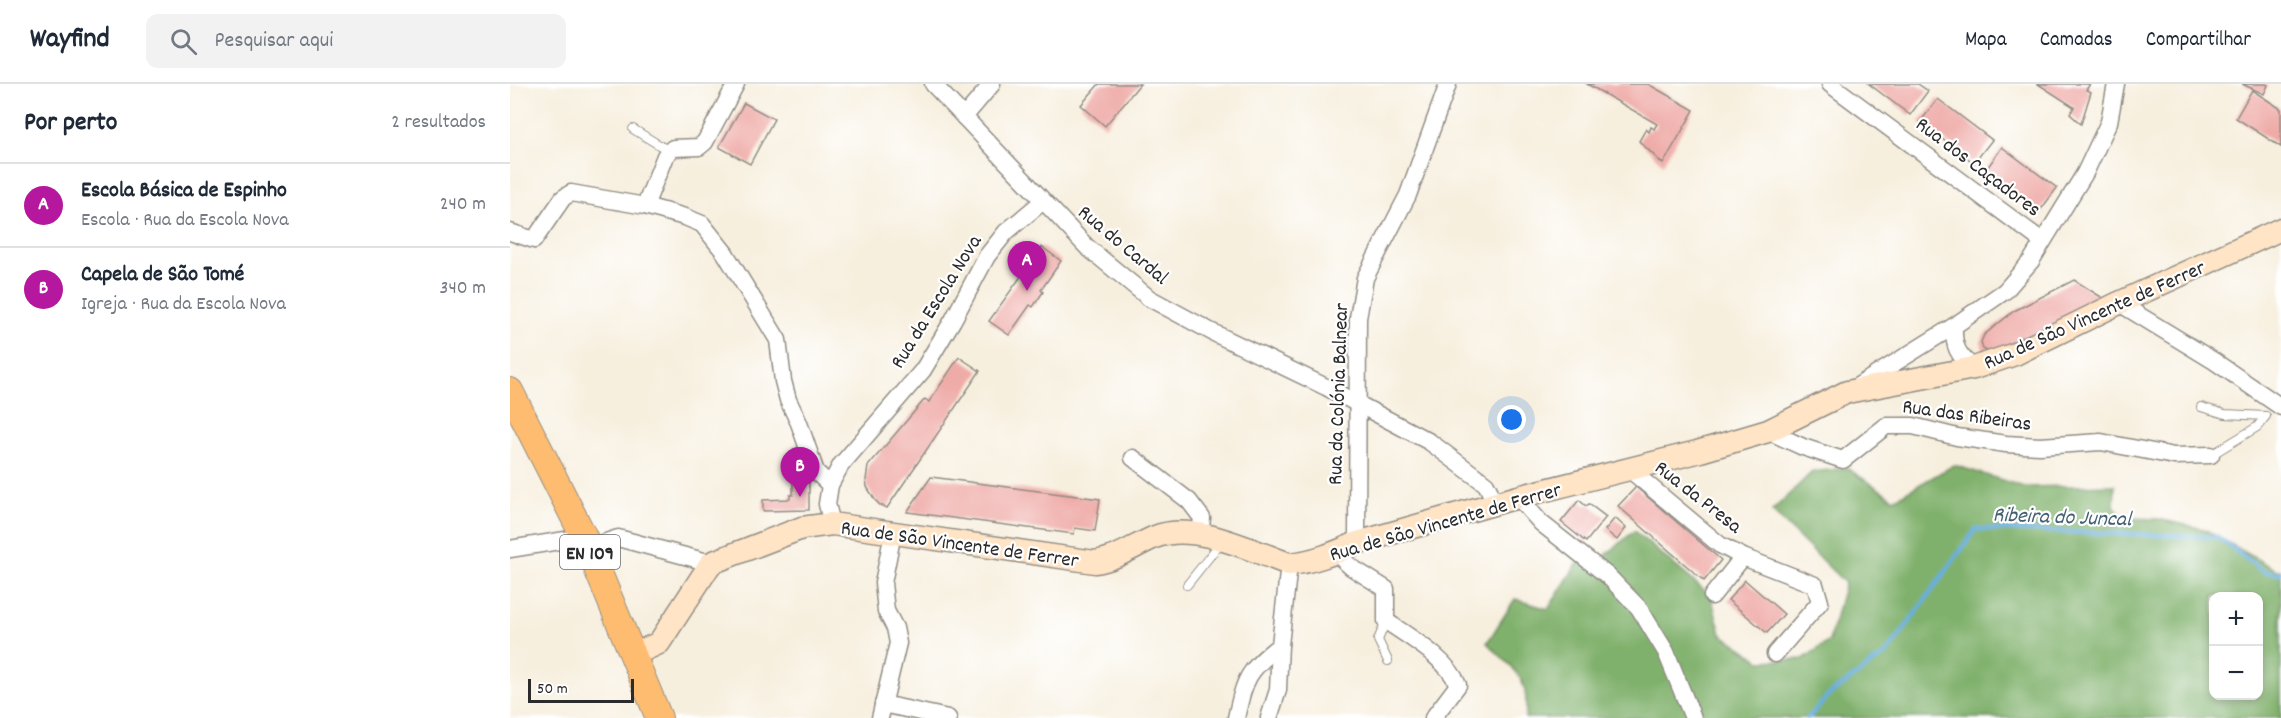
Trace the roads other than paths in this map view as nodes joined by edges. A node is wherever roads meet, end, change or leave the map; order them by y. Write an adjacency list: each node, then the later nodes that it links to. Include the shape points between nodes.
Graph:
1 (736, 84): 9 (street, via 705,142 699,147 673,147)
2 (933, 84): 7 (street, Rua do Cardal)
3 (992, 84): 7 (street)
4 (1448, 84): 21 (street, Rua da Colónia Balnear, via 1408,195 1365,278 1358,318)
5 (1830, 84): 14 (street, Rua dos Caçadores)
6 (2116, 84): 14 (street, via 2109,122 2090,163)
7 (964, 117): 10 (street, Rua do Cardal)
8 (633, 129): 9 (lane)
9 (669, 151): 11 (street)
10 (1043, 201): 21 (street, Rua do Cardal, via 1087,247 1149,298); 27 (street, Rua da Escola Nova, via 1006,232 987,256 923,370 841,465)
11 (645, 206): 13 (street, via 571,193 562,198 534,240); 27 (street, via 702,224 726,253 778,340 788,400 816,472)
12 (2281, 229): 15 (street, Rua de São Vincente de Ferrer)
13 (510, 232)
14 (2042, 241): 16 (street, via 2031,261 2005,291)
15 (2119, 303): 17 (street, Rua de São Vincente de Ferrer, via 2015,354); 20 (street)
16 (1954, 326): 17 (street, via 1955,349); 19 (street)
17 (1974, 368): 19 (street, Rua de São Vincente de Ferrer)
18 (510, 391): 34 (main road, EN 109)
19 (1847, 392): 23 (street, Rua de São Vincente de Ferrer)
20 (2279, 403)
21 (1356, 404): 29 (street, Rua do Cardal, via 1430,442 1486,484); 35 (street, Rua da Colónia Balnear)
22 (2201, 407): 24 (lane, via 2225,414 2266,417 2257,427)
23 (1768, 431): 24 (street, Rua das Ribeiras, via 1843,460 1886,426 1913,426 2006,444 2101,442 2174,456); 26 (street, Rua de São Vincente de Ferrer)
24 (2211, 455)
25 (1132, 458): 32 (street, via 1189,501 1202,518)
26 (1629, 469): 28 (street, Rua de São Vincente de Ferrer); 37 (street, Rua da Presa, via 1720,545)
27 (830, 484): 30 (street, via 827,504)
28 (1518, 497): 29 (street, Rua de São Vincente de Ferrer); 53 (street, via 1639,608 1666,652)
29 (1496, 504): 35 (street, Rua de São Vincente de Ferrer)
30 (832, 524): 31 (street, Rua de São Vincente de Ferrer); 38 (street, Rua de São Vincente de Ferrer, via 802,528)
31 (893, 533): 32 (street, Rua de São Vincente de Ferrer, via 1095,562 1171,532); 47 (street, via 883,583 886,611 897,643)
32 (1200, 534): 33 (street, Rua de São Vincente de Ferrer)
33 (1222, 541): 39 (street, Rua de São Vincente de Ferrer); 40 (lane)
34 (586, 542): 36 (street); 38 (street, via 618,538); 45 (main road, EN 109)
35 (1347, 548): 39 (street, Rua de São Vincente de Ferrer); 42 (street, via 1351,567 1386,589)
36 (510, 549)
37 (1743, 557): 41 (street, Rua da Presa); 44 (street, Rua da Presa, via 1815,585 1820,602)
38 (711, 564): 45 (street, via 659,643)
39 (1289, 564): 43 (street)
40 (1187, 585)
41 (1712, 596)
42 (1386, 621): 46 (lane, via 1378,640); 52 (street, via 1453,673 1458,685)
43 (1280, 645): 50 (street, via 1257,662 1244,683); 51 (street, via 1278,690)
44 (1775, 654)
45 (633, 655): 48 (main road, EN 109)
46 (1388, 662)
47 (882, 711): 49 (street)
48 (659, 718)
49 (948, 718)
50 (1236, 718)
51 (1269, 718)
52 (1433, 718)
53 (1693, 718)

